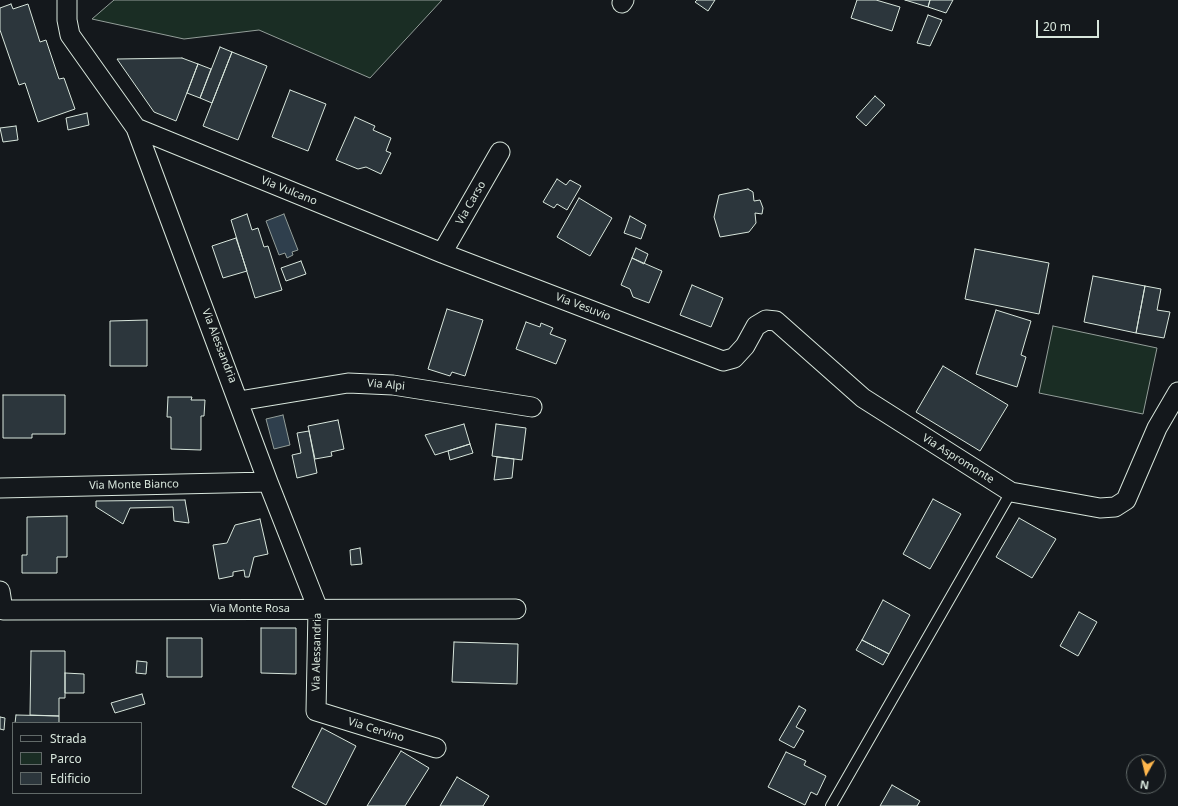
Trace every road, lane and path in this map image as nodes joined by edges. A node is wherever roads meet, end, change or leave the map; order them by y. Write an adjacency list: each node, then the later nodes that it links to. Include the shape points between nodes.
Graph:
1 (67, 0): 2 (street, Via Alessandria, via 70,34)
2 (136, 128): 4 (street, Via Vulcano); 7 (street, Via Alessandria)
3 (500, 152): 4 (street, Via Carso)
4 (442, 253): 5 (street, Via Vesuvio)
5 (723, 361): 11 (street, Via Aspromonte, via 734,358 745,346 756,326 766,320 776,321 864,398)
6 (1178, 392): 11 (street, Via Aspromonte, via 1157,428 1126,500 1115,507 1100,508)
7 (239, 401): 8 (street, Via Alpi, via 348,383 393,384); 9 (street, Via Alessandria)
8 (532, 407)
9 (268, 482): 10 (street, Via Monte Bianco); 13 (street, Via Alessandria)
10 (0, 488)
11 (1011, 492): 17 (lane)
12 (0, 591): 13 (street, Via Monte Rosa, via 3,610)
13 (318, 609): 14 (street, Via Monte Rosa); 15 (street, Via Alessandria)
14 (516, 610)
15 (316, 711): 16 (street, Via Cervino)
16 (436, 748)
17 (831, 806)

